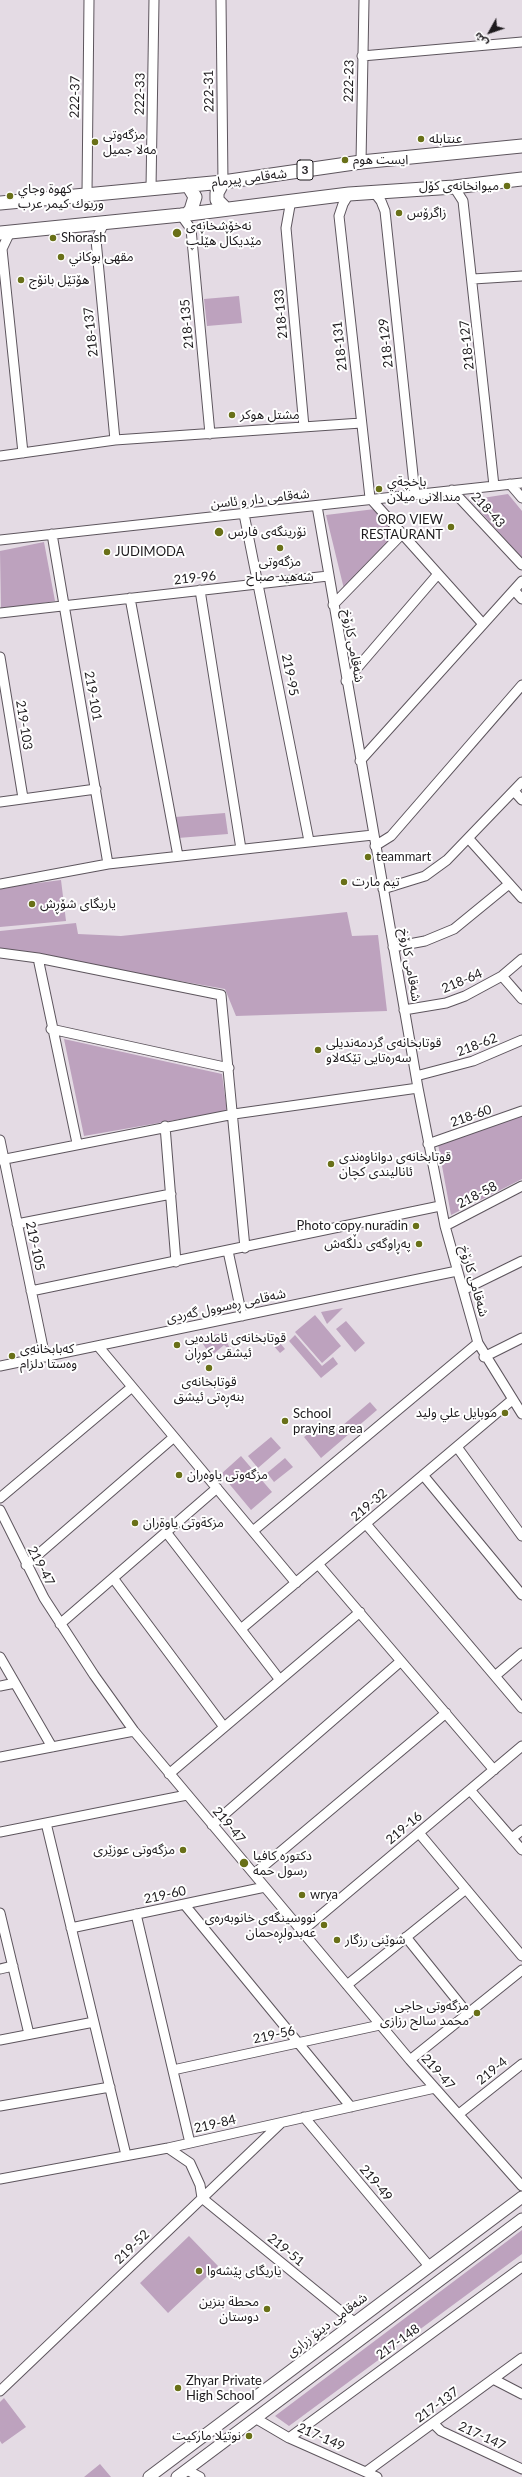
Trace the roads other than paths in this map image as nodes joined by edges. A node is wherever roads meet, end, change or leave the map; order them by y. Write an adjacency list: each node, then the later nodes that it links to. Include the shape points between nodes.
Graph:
1 (89, 0): 15 (street, 222-37)
2 (154, 0): 13 (street, 222-33)
3 (221, 0): 10 (street, 222-31)
4 (364, 0): 6 (street, 222-23)
5 (522, 42): 6 (street)
6 (362, 56): 8 (street, 222-23)
7 (522, 146): 8 (highway, شەقامی پیرمام / 3)
8 (361, 162): 10 (highway, شەقامی پیرمام / 3)
9 (522, 179): 12 (highway, شەقامی پیرمام / 3)
10 (223, 182): 11 (highway, شەقامی پیرمام / 3); 19 (highway, via 216,193 217,200)
11 (188, 185): 13 (highway, شەقامی پیرمام / 3); 20 (highway, via 195,197 191,210)
12 (454, 187): 14 (highway, شەقامی پیرمام / 3); 24 (street, 218-127, via 463,201)
13 (152, 188): 15 (highway, شەقامی پیرمام / 3)
14 (374, 192): 16 (highway, شەقامی پیرمام / 3); 35 (street, 218-129, via 385,211)
15 (87, 193): 18 (highway, شەقامی پیرمام / 3)
16 (349, 194): 17 (highway, شەقامی پیرمام / 3); 25 (street, 218-131, via 339,216)
17 (291, 200): 19 (highway, شەقامی پیرمام / 3); 26 (street, 218-133, via 286,228)
18 (0, 203)
19 (226, 209): 20 (highway, شەقامی پیرمام / 3)
20 (183, 215): 21 (highway, شەقامی پیرمام / 3); 27 (street, 218-135, via 191,229)
21 (104, 223): 22 (highway, شەقامی پیرمام / 3); 28 (street, 218-137, via 96,240)
22 (5, 232): 29 (street, via 2,249)
23 (522, 276): 24 (street)
24 (473, 279): 33 (street, 218-127)
25 (361, 423): 26 (street); 36 (street, 218-131)
26 (304, 427): 27 (street)
27 (210, 434): 28 (street)
28 (114, 440): 29 (street)
29 (23, 453): 30 (street)
30 (0, 456)
31 (522, 483): 32 (street, شەقامی دار و ئاسن)
32 (510, 484): 33 (street, شەقامی دار و ئاسن); 37 (street)
33 (494, 486): 34 (street, شەقامی دار و ئاسن)
34 (452, 490): 35 (street, شەقامی دار و ئاسن); 43 (street, 218-43)
35 (415, 494): 36 (street, شەقامی دار و ئاسن)
36 (370, 498): 38 (street, شەقامی دار و ئاسن); 41 (street)
37 (522, 498)
38 (317, 506): 39 (street, شەقامی دار و ئاسن); 45 (street, شەقامی کارۆخ)
39 (244, 514): 40 (street, شەقامی دار و ئاسن); 47 (street, 219-95)
40 (52, 534): 42 (street, شەقامی دار و ئاسن); 52 (street, 219-101)
41 (402, 534): 44 (street); 53 (street)
42 (0, 540)
43 (522, 565)
44 (438, 574): 55 (street); 57 (street)
45 (328, 576): 47 (street, 219-96); 53 (street, شەقامی کارۆخ)
46 (522, 581): 49 (street)
47 (258, 584): 48 (street, 219-96); 68 (street, 219-95)
48 (200, 590): 50 (street, 219-96); 70 (street)
49 (514, 590): 51 (street); 55 (street)
50 (130, 598): 52 (street, 219-96); 71 (street)
51 (522, 599)
52 (64, 605): 54 (street, 219-96); 61 (street, 219-101)
53 (333, 605): 57 (street, شەقامی کارۆخ)
54 (0, 612)
55 (483, 624): 59 (street)
56 (0, 657): 63 (street, 219-103)
57 (346, 681): 59 (street, شەقامی کارۆخ)
58 (520, 692): 69 (street, via 391,836)
59 (360, 761): 66 (street, شەقامی کارۆخ)
60 (522, 782): 62 (street)
61 (96, 789): 63 (street); 72 (street, 219-101)
62 (514, 791): 64 (street); 67 (street)
63 (23, 798): 65 (street)
64 (522, 800)
65 (0, 802)
66 (373, 835): 68 (street); 69 (street, شەقامی کارۆخ)
67 (469, 840): 74 (street); 75 (street, via 425,876)
68 (309, 841): 70 (street)
69 (375, 846): 75 (street, شەقامی کارۆخ)
70 (241, 849): 71 (street)
71 (178, 856): 72 (street)
72 (108, 864): 73 (street)
73 (0, 884)
74 (509, 884): 76 (street); 77 (street, via 454,928 425,941)
75 (383, 889): 77 (street, شەقامی کارۆخ)
76 (522, 898)
77 (393, 947): 83 (street, شەقامی کارۆخ)
78 (0, 953): 79 (street)
79 (38, 958): 84 (street); 86 (street, via 221,995)
80 (522, 959): 81 (street, 218-64)
81 (502, 976): 82 (street); 83 (street, 218-64, via 478,990 446,1003)
82 (522, 999)
83 (404, 1010): 87 (street, شەقامی کارۆخ)
84 (51, 1028): 86 (street); 93 (street)
85 (522, 1040): 87 (street, 218-62, via 473,1061)
86 (228, 1068): 90 (street)
87 (416, 1076): 88 (street, شەقامی کارۆخ)
88 (418, 1088): 90 (street); 94 (street, شەقامی کارۆخ)
89 (522, 1111): 94 (street, 218-60)
90 (234, 1114): 91 (street); 101 (street)
91 (165, 1126): 93 (street); 97 (street)
92 (0, 1140): 95 (street, 219-105)
93 (77, 1143): 95 (street)
94 (428, 1144): 98 (street, شەقامی کارۆخ)
95 (2, 1159): 99 (street, 219-105)
96 (522, 1186): 100 (street, 218-58)
97 (171, 1194): 99 (street); 104 (street)
98 (440, 1206): 100 (street, شەقامی کارۆخ); 101 (street)
99 (18, 1224): 107 (street, 219-105)
100 (445, 1226): 105 (street, شەقامی کارۆخ)
101 (245, 1248): 102 (street)
102 (228, 1251): 104 (street); 108 (street)
103 (522, 1260): 106 (street)
104 (176, 1262): 107 (street)
105 (458, 1271): 106 (street, شەقامی کارۆخ); 108 (street, شەقامی ڕەسوول گەردی)
106 (463, 1290): 110 (street, شەقامی کارۆخ)
107 (31, 1291): 112 (street, 219-105)
108 (242, 1316): 111 (street, شەقامی ڕەسوول گەردی)
109 (522, 1338): 113 (street)
110 (478, 1343): 113 (street, شەقامی کارۆخ); 125 (street)
111 (98, 1346): 112 (street, شەقامی ڕەسوول گەردی); 115 (street)
112 (45, 1356): 114 (street, شەقامی ڕەسوول گەردی)
113 (484, 1357): 116 (street, شەقامی کارۆخ)
114 (0, 1366)
115 (132, 1387): 118 (street); 122 (street)
116 (512, 1400): 117 (street, شەقامی کارۆخ); 119 (street, 219-32)
117 (522, 1414)
118 (174, 1437): 121 (street); 129 (street)
119 (457, 1447): 120 (street, 219-32); 127 (street)
120 (423, 1475): 124 (street, 219-32); 132 (street)
121 (217, 1488): 125 (street); 126 (street)
122 (0, 1498)
123 (0, 1510): 129 (street, 219-47)
124 (366, 1524): 128 (street, 219-32); 139 (street)
125 (253, 1531): 131 (street)
126 (166, 1532): 130 (street); 135 (street)
127 (522, 1536)
128 (318, 1564): 131 (street, 219-32); 133 (street)
129 (26, 1565): 134 (street, 219-47)
130 (113, 1578): 134 (street); 145 (street)
131 (296, 1583): 135 (street, 219-32)
132 (522, 1595)
133 (360, 1612): 138 (street); 140 (street)
134 (60, 1624): 146 (street, 219-47)
135 (241, 1629): 140 (street)
136 (522, 1653): 139 (street)
137 (0, 1657): 141 (street)
138 (401, 1661): 144 (street); 155 (street)
139 (495, 1676): 143 (street)
140 (280, 1680): 145 (street)
141 (15, 1683): 142 (street); 148 (street)
142 (0, 1686)
143 (522, 1708)
144 (446, 1713): 150 (street); 161 (street)
145 (224, 1727): 151 (street)
146 (134, 1731): 148 (street); 151 (street, 219-47)
147 (522, 1746): 150 (street, 219-16)
148 (52, 1747): 149 (street)
149 (0, 1757)
150 (494, 1770): 152 (street, 219-16)
151 (169, 1774): 153 (street, 219-47)
152 (470, 1790): 158 (street, 219-16); 159 (street)
153 (186, 1795): 154 (street); 155 (street, 219-47)
154 (46, 1823): 157 (street); 167 (street)
155 (212, 1825): 161 (street, 219-47)
156 (522, 1830): 159 (street)
157 (0, 1832)
158 (418, 1833): 163 (street); 168 (street, 219-16)
159 (512, 1838): 160 (street)
160 (522, 1850)
161 (254, 1874): 162 (street, 219-47)
162 (265, 1887): 164 (street, 219-60); 168 (street, 219-47)
163 (466, 1889): 169 (street); 170 (street)
164 (184, 1904): 166 (street, 219-60); 180 (street)
165 (0, 1913): 171 (street)
166 (136, 1914): 167 (street, 219-60); 183 (street)
167 (71, 1928): 176 (street)
168 (302, 1931): 174 (street, 219-47)
169 (406, 1937): 174 (street); 175 (street)
170 (522, 1956)
171 (13, 1966): 172 (street); 178 (street)
172 (0, 1969)
173 (522, 1970): 175 (street)
174 (347, 1985): 177 (street, 219-47)
175 (468, 2014): 181 (street)
176 (94, 2022): 178 (street); 184 (street)
177 (380, 2025): 180 (street, 219-56); 181 (street, 219-47)
178 (29, 2034): 179 (street)
179 (0, 2040)
180 (298, 2043): 183 (street, 219-56); 187 (street)
181 (410, 2060): 185 (street, 219-47)
182 (522, 2064): 188 (street, 219-4)
183 (173, 2070): 191 (street)
184 (110, 2087): 186 (street); 193 (street)
185 (435, 2088): 187 (street, 219-84); 188 (street, 219-47)
186 (0, 2106)
187 (351, 2107): 189 (street, 219-84)
188 (459, 2114): 195 (street, 219-47)
189 (304, 2117): 190 (street, 219-84); 199 (street, 219-49)
190 (282, 2122): 191 (street, 219-84); 197 (street, 219-52)
191 (190, 2143): 192 (street, 219-84)
192 (168, 2148): 193 (street, 219-84); 197 (street, via 190,2163 200,2185)
193 (126, 2155): 194 (street, 219-84)
194 (0, 2179)
195 (522, 2186)
196 (522, 2197): 199 (main road, شەقامی دینۆ زراری)
197 (202, 2198): 201 (street, 219-51); 204 (street, 219-52)
198 (522, 2219): 206 (main road)
199 (429, 2266): 201 (main road, شەقامی دینۆ زراری)
200 (522, 2267): 208 (street, 217-148)
201 (354, 2322): 212 (main road, شەقامی دینۆ زراری)
202 (522, 2358): 203 (street, 217-137)
203 (493, 2379): 205 (street); 207 (street, 217-137)
204 (0, 2391)
205 (522, 2394)
206 (255, 2418): 208 (street, 217-149); 210 (main road)
207 (434, 2424): 209 (street, 217-147, via 441,2431); 211 (street, 217-137)
208 (289, 2438): 211 (street, 217-149)
209 (522, 2469)
210 (187, 2470): 213 (main road); 214 (street)
211 (366, 2472): 215 (street, 217-149)
212 (149, 2477)
213 (177, 2477)
214 (200, 2477)
215 (377, 2477)

